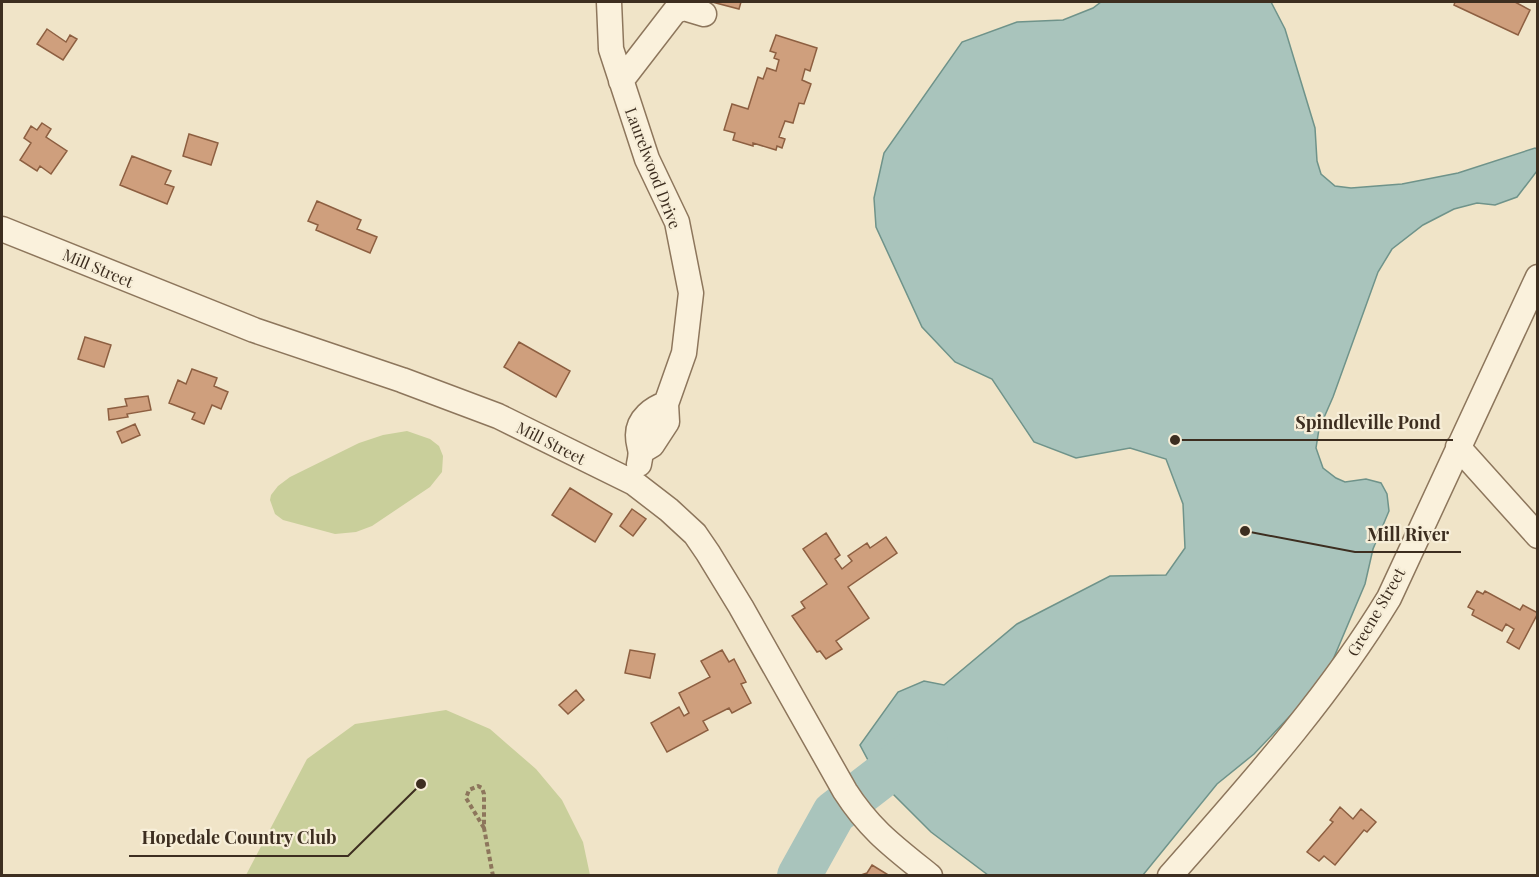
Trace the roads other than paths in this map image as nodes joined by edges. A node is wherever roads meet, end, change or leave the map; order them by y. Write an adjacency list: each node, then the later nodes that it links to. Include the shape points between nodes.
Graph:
1 (609, 2): 3 (street, Laurelwood Drive, via 610,49)
2 (704, 14): 3 (street, via 684,8 675,11)
3 (621, 81): 7 (street, Laurelwood Drive, via 647,159 677,222 691,293 684,353 666,404 667,422 652,445 642,451)
4 (2, 229): 7 (street, Mill Street, via 244,326 498,416)
5 (1538, 278): 6 (street, Greene Street)
6 (1458, 447): 8 (street); 10 (street, Greene Street, via 1389,598 1365,637 1285,744)
7 (633, 483): 9 (street, Mill Street, via 695,534 859,813 881,837)
8 (1538, 536)
9 (930, 876)
10 (1170, 876)

